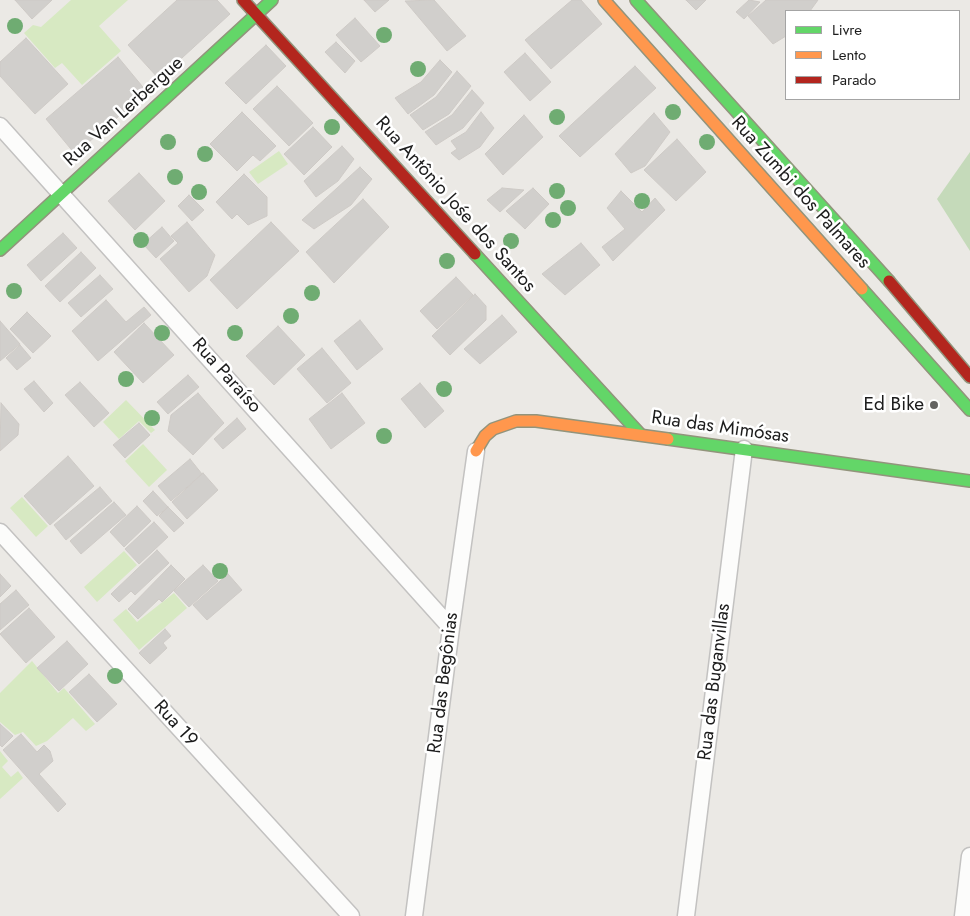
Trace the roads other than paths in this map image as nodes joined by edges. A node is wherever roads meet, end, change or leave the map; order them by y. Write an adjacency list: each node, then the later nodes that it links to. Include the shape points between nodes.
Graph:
1 (244, 0): 5 (street, Rua Antônio Jośe dos Santos)
2 (272, 0): 5 (street, Rua Van Lerbergue)
3 (604, 0): 10 (street, Rua Zumbi dos Palmares)
4 (636, 0): 9 (street, Rua Zumbi dos Palmares, via 884,275)
5 (256, 14): 7 (street, Rua Van Lerbergue); 11 (street, Rua Antônio Jośe dos Santos)
6 (0, 126): 7 (street, Rua Paraíso)
7 (62, 192): 8 (street, Rua Van Lerbergue); 16 (street, Rua Paraíso)
8 (0, 250)
9 (970, 377)
10 (970, 410)
11 (640, 434): 12 (street, Rua das Mimósas); 13 (street, Rua das Mimósas, via 516,421 493,429)
12 (744, 449): 14 (street, Rua das Mimósas); 20 (street, Rua das Buganvillas)
13 (476, 451): 16 (street, Rua das Begônias)
14 (970, 482)
15 (0, 532): 18 (street, Rua 19)
16 (451, 628): 19 (street, Rua das Begônias)
17 (970, 856): 21 (street)
18 (351, 916)
19 (414, 916)
20 (686, 916)
21 (963, 916)

